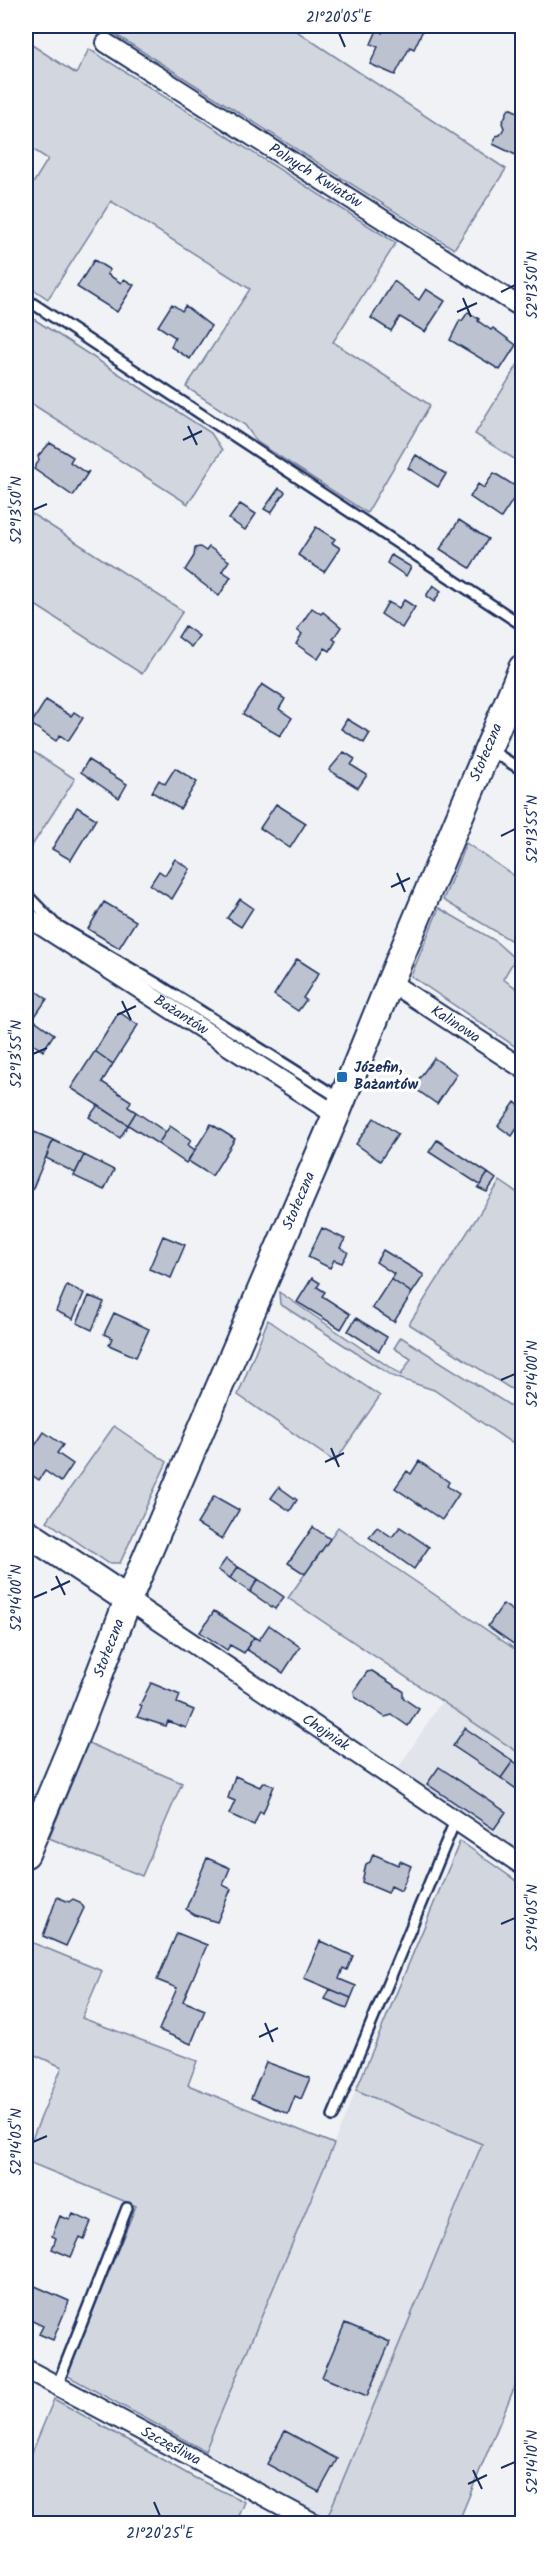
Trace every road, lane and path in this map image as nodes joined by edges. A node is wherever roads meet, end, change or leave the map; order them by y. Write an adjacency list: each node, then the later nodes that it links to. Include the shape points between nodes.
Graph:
1 (106, 43): 3 (street, Polnych Kwiatów)
2 (26, 299): 4 (lane)
3 (522, 308)
4 (522, 625)
5 (522, 668): 6 (street, Stołeczna)
6 (488, 749): 7 (lane); 10 (street, Stołeczna)
7 (522, 770)
8 (26, 894): 12 (lane, via 55,924 159,985)
9 (26, 916): 12 (street, Bażantów, via 175,1014)
10 (390, 982): 11 (street, Kalinowa); 12 (street, Stołeczna)
11 (522, 1068)
12 (339, 1107): 14 (street, Stołeczna)
13 (26, 1532): 14 (street)
14 (128, 1600): 15 (street, Chojniak); 16 (street, Stołeczna)
15 (455, 1821): 17 (street, Chojniak); 18 (lane)
16 (26, 1854)
17 (522, 1865)
18 (333, 2116)
19 (127, 2208): 21 (lane)
20 (26, 2369): 21 (street, Szczęśliwa)
21 (57, 2386): 22 (street, Szczęśliwa)
22 (316, 2523)

